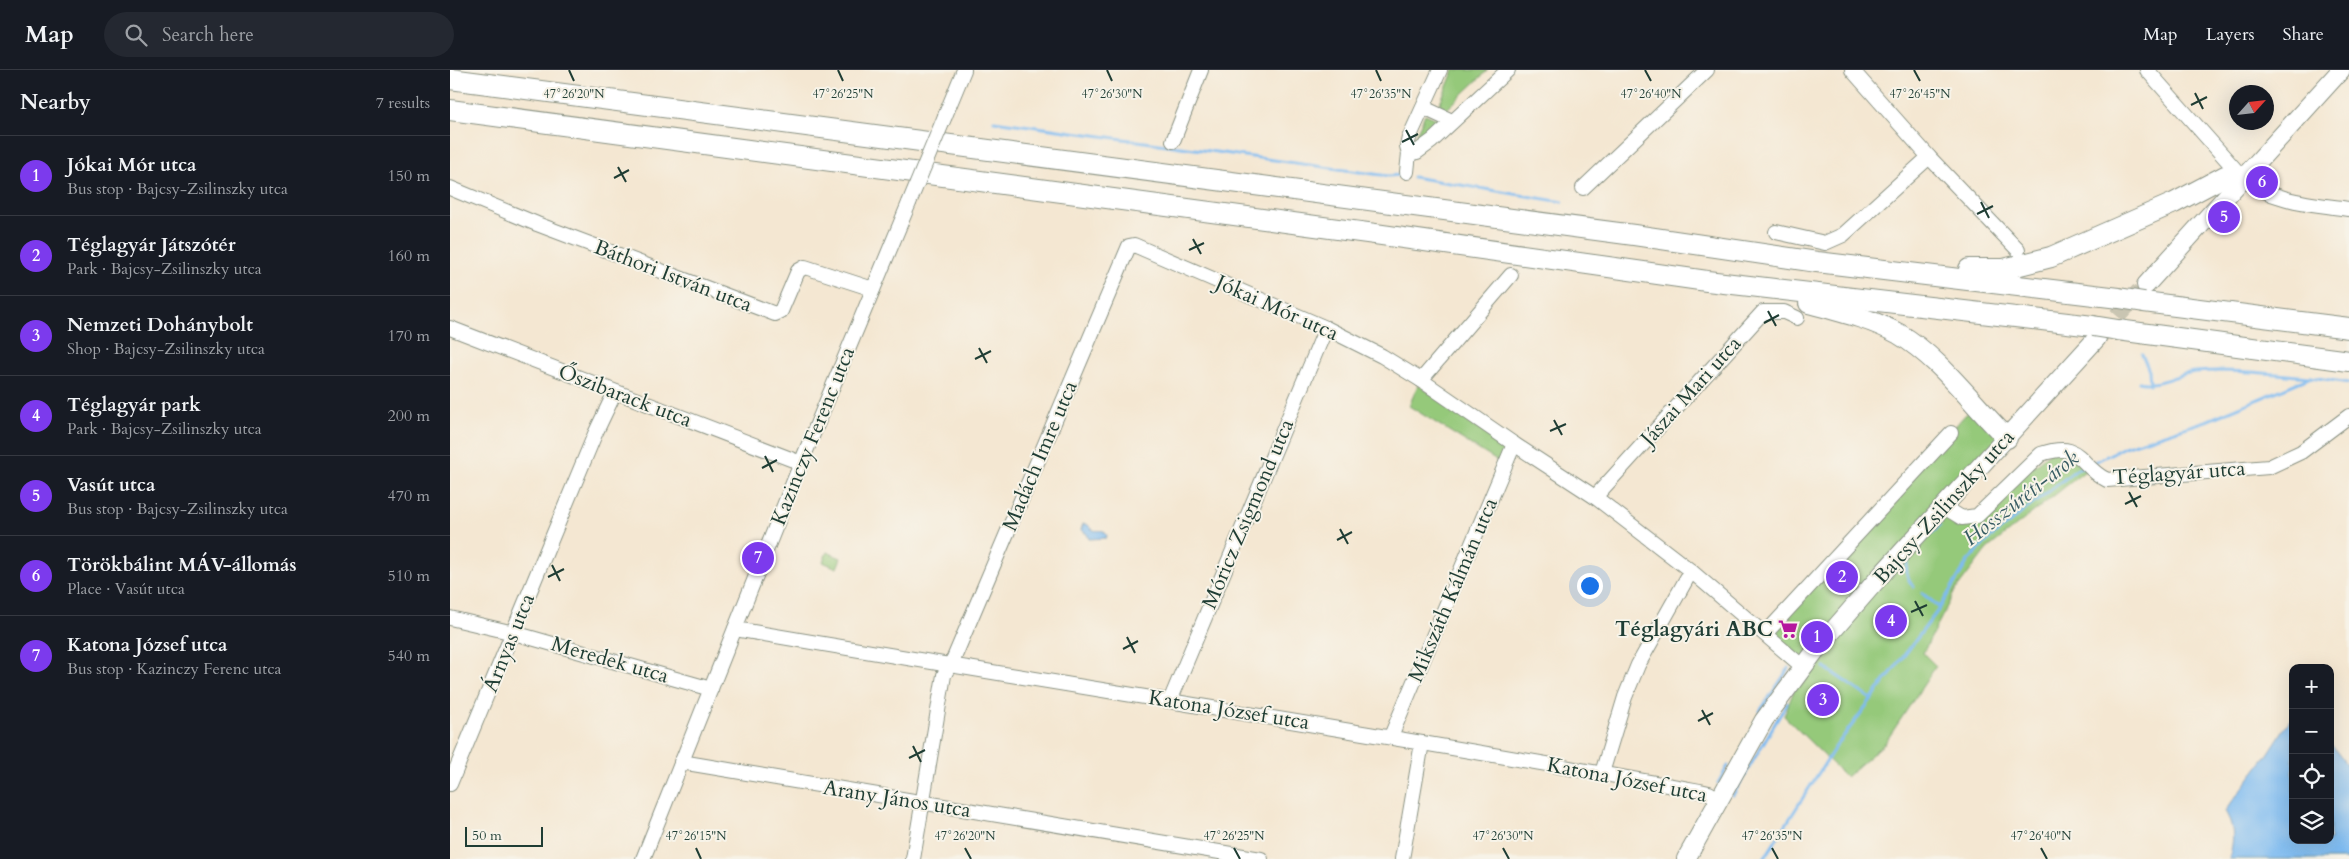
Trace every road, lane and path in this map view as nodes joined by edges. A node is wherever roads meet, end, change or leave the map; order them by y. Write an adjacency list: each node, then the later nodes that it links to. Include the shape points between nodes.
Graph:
1 (964, 70): 29 (street, Kazinczy Ferenc utca, bridge)
2 (1201, 70): 15 (street)
3 (1440, 70): 10 (street)
4 (1508, 70): 14 (street)
5 (1707, 70): 21 (street)
6 (1852, 70): 17 (street)
7 (2147, 70): 19 (street)
8 (2341, 70): 19 (main road)
9 (450, 79): 26 (highway)
10 (1424, 108): 14 (street); 16 (street, via 1409,138)
11 (450, 110): 13 (highway)
12 (450, 118): 13 (highway)
13 (535, 121): 28 (highway)
14 (1452, 121): 16 (street, via 1418,152)
15 (1173, 141)
16 (1409, 153): 18 (street)
17 (1929, 157): 23 (street, via 1843,236 1825,243); 25 (street)
18 (1406, 172)
19 (2242, 177): 22 (street, via 2254,188 2292,201); 26 (highway, via 2225,176 2080,246 2004,269 1972,270 1867,259); 30 (main road)
20 (450, 188): 29 (street, Báthori István utca, via 775,314 781,311 798,271 806,266)
21 (1583, 188)
22 (2349, 209)
23 (1776, 232)
24 (1129, 246): 33 (street, Jókai Mór utca, via 1134,245); 51 (street, Madách Imre utca)
25 (2018, 250)
26 (1817, 262): 30 (highway, bridge, via 2119,298)
27 (1511, 276): 37 (street)
28 (1707, 281): 35 (highway); 41 (highway, via 1734,292 1830,308 1899,334 1936,364)
29 (873, 289): 43 (street, Kazinczy Ferenc utca)
30 (2145, 293): 34 (highway)
31 (1797, 318): 44 (street, Jászai Mari utca, via 1784,312 1763,312)
32 (450, 328): 38 (street, Őszibarack utca)
33 (1326, 328): 37 (street, Jókai Mór utca); 54 (street, Móricz Zsigmond utca)
34 (2349, 328)
35 (2095, 332): 36 (highway, bridge, via 2118,330); 41 (main road, Bajcsy-Zsilinszky utca)
36 (2349, 361)
37 (1421, 380): 42 (street, Jókai Mór utca)
38 (615, 392): 43 (street, Őszibarack utca); 49 (street, Árnyas utca)
39 (2349, 416): 45 (street, Téglagyár utca, via 2301,452 2269,467 2107,480 2098,476 2074,452 2063,449 2041,454 1977,516 1962,518)
40 (1951, 432): 50 (street, Bajcsy-Zsilinszky utca)
41 (2007, 438): 45 (main road, Bajcsy-Zsilinszky utca)
42 (1514, 444): 44 (street, Jókai Mór utca); 55 (street, Mikszáth Kálmán utca)
43 (801, 464): 48 (street, Kazinczy Ferenc utca)
44 (1595, 497): 46 (street, Jókai Mór utca)
45 (1944, 506): 52 (main road, Bajcsy-Zsilinszky utca)
46 (1691, 571): 50 (street, Jókai Mór utca); 58 (street, via 1638,665)
47 (450, 618): 49 (street, Meredek utca)
48 (735, 629): 51 (street, Katona József utca); 53 (street, Kazinczy Ferenc utca)
49 (514, 633): 53 (street, Meredek utca); 59 (street, Árnyas utca)
50 (1765, 634): 52 (street, Jókai Mór utca)
51 (949, 666): 54 (street, Katona József utca); 61 (street, Madách Imre utca, via 944,675)
52 (1804, 666): 60 (main road, Bajcsy-Zsilinszky utca, via 1764,720)
53 (711, 689): 57 (street, Kazinczy Ferenc utca)
54 (1170, 701): 55 (street, Katona József utca)
55 (1391, 736): 56 (street, Katona József utca)
56 (1422, 743): 58 (street, Katona József utca); 65 (street)
57 (681, 762): 61 (street, Arany János utca); 62 (street, Kazinczy Ferenc utca)
58 (1602, 773): 60 (street, Katona József utca, via 1709,793)
59 (450, 784)
60 (1720, 800): 66 (main road, Bajcsy-Zsilinszky utca)
61 (921, 803): 63 (street, Madách Imre utca); 64 (street, Arany János utca)
62 (643, 859)
63 (913, 859)
64 (1261, 859)
65 (1402, 859)
66 (1686, 859)

